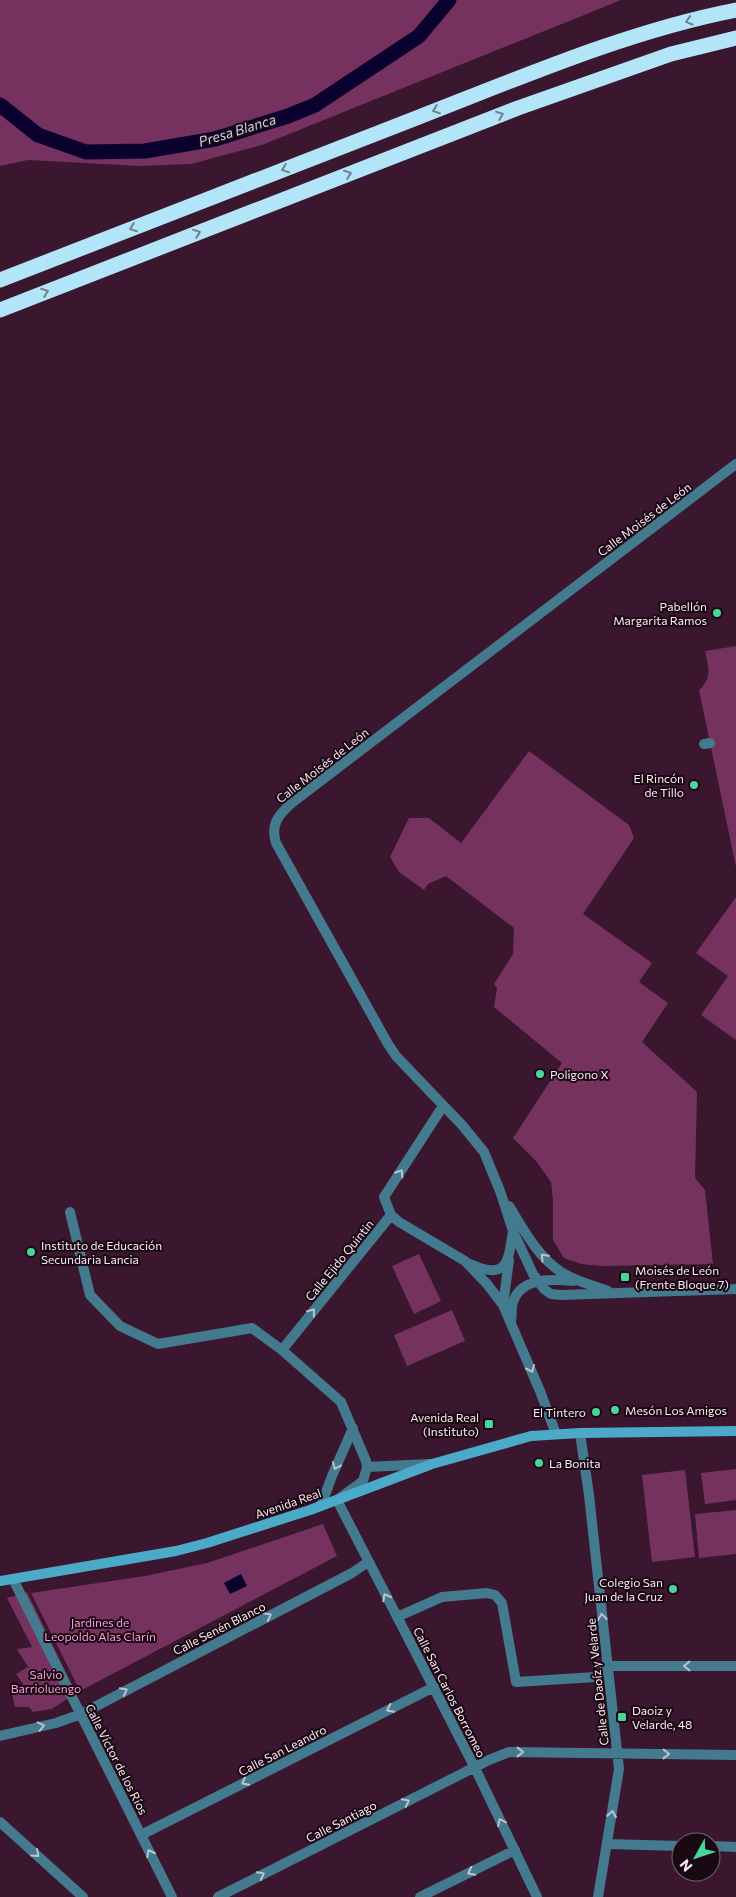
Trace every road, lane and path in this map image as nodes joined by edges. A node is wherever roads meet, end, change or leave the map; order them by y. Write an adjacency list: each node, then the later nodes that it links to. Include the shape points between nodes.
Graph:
1 (736, 10): 3 (highway, one-way to 3, via 624,40 528,75)
2 (736, 38): 4 (highway, one-way to 2, via 518,108 671,54)
3 (0, 280)
4 (0, 310)
5 (736, 464): 6 (street, Calle Moisés de León, via 293,802 276,820 273,835 276,843 388,1044)
6 (443, 1106): 7 (street, Calle Moisés de León, via 484,1152); 9 (street, Calle Ejido Quintin, one-way to 6, via 384,1197)
7 (500, 1191): 10 (street, Calle Moisés de León); 14 (street, Calle Moisés de León, one-way to 7, via 562,1272 539,1252)
8 (70, 1212): 19 (street, via 90,1295 120,1326 158,1344 252,1328)
9 (391, 1216): 12 (street); 19 (street, Calle Ejido Quintin, one-way to 9)
10 (513, 1231): 11 (street, Calle Moisés de León); 13 (street, Calle Moisés de León)
11 (509, 1260): 12 (street, via 494,1271 485,1271); 17 (street, Calle Moisés de León)
12 (465, 1261): 17 (street)
13 (537, 1281): 14 (street, Calle Moisés de León); 16 (street, Calle Moisés de León, via 552,1294); 18 (street, via 516,1295)
14 (585, 1282): 16 (street, Calle Moisés de León)
15 (736, 1289): 16 (street, Calle Moisés de León)
16 (611, 1292)
17 (503, 1305): 18 (street)
18 (511, 1324): 23 (street, one-way to 23)
19 (282, 1350): 20 (street, via 341,1402)
20 (353, 1428): 25 (street); 27 (street, one-way to 27)
21 (736, 1431): 22 (main road, Avenida Real)
22 (580, 1433): 23 (main road, Avenida Real); 32 (street, Calle de Daoíz y Velarde, one-way to 22)
23 (556, 1434): 24 (main road, Avenida Real, via 531,1436)
24 (432, 1464): 25 (street); 26 (main road, Avenida Real)
25 (367, 1467): 26 (street, via 363,1481)
26 (337, 1500): 27 (main road, Avenida Real); 28 (street, Calle San Carlos Borromeo)
27 (321, 1506): 29 (main road, Avenida Real, via 207,1544)
28 (368, 1562): 31 (street, Calle San Carlos Borromeo, one-way to 28); 35 (street, Calle Senén Blanco, one-way to 28)
29 (13, 1579): 30 (main road, Avenida Real); 35 (street, Calle Víctor de los Ríos)
30 (0, 1581)
31 (397, 1617): 32 (street, via 442,1596 496,1594 502,1603 516,1682 595,1677); 34 (street, Calle San Carlos Borromeo)
32 (608, 1666): 33 (street, one-way to 32); 37 (street, Calle de Daoíz y Velarde)
33 (736, 1666)
34 (434, 1687): 39 (street, Calle San Carlos Borromeo); 41 (street, Calle San Leandro, one-way to 41)
35 (81, 1714): 36 (street, Calle Senén Blanco, one-way to 35); 41 (street, Calle Víctor de los Ríos)
36 (0, 1736)
37 (618, 1753): 38 (street, Calle Santiago, one-way to 38); 39 (street, Calle Santiago, one-way to 37, via 509,1752); 42 (street, Calle de Daoíz y Velarde, one-way to 37, via 619,1769)
38 (736, 1754)
39 (475, 1768): 46 (street, Calle San Carlos Borromeo, one-way to 39); 49 (street, Calle Santiago, one-way to 39)
40 (0, 1822): 47 (street, one-way to 47)
41 (141, 1835): 48 (street, Calle Víctor de los Ríos, one-way to 41)
42 (607, 1844): 43 (street); 52 (street, Calle de Daoíz y Velarde)
43 (671, 1846)
44 (721, 1846): 45 (street)
45 (736, 1846)
46 (515, 1850): 50 (street, one-way to 50); 51 (street, Calle San Carlos Borromeo)
47 (83, 1897)
48 (172, 1897)
49 (218, 1897)
50 (420, 1897)
51 (537, 1897)
52 (598, 1897)

